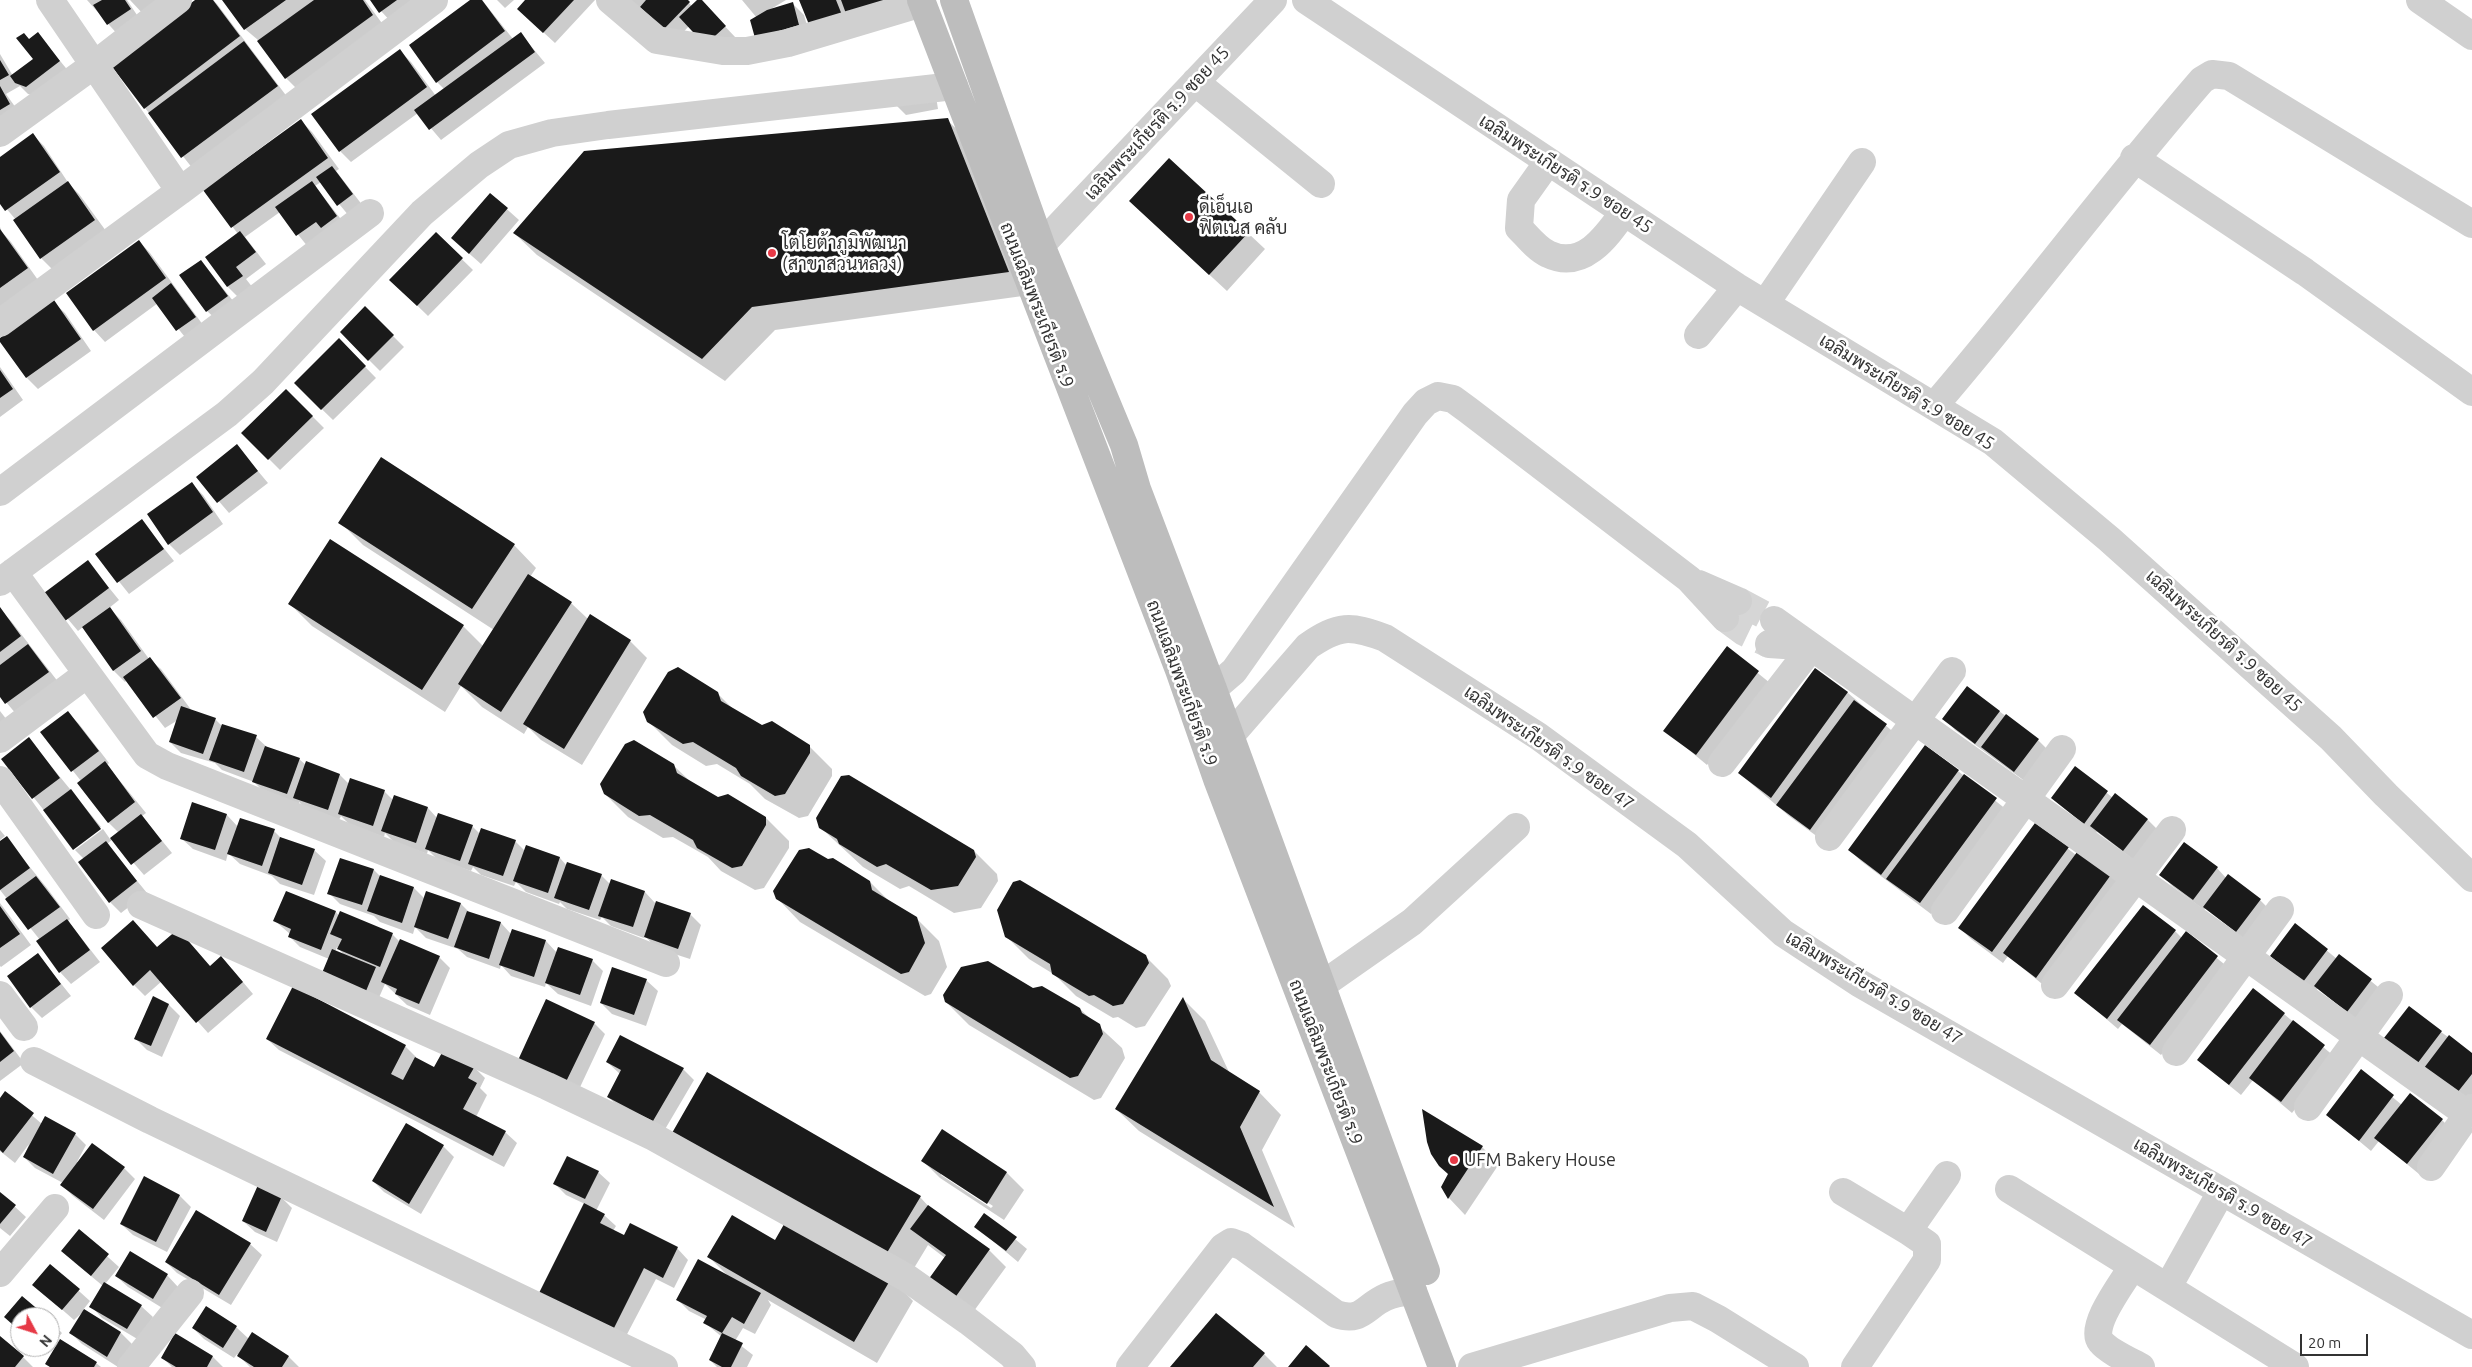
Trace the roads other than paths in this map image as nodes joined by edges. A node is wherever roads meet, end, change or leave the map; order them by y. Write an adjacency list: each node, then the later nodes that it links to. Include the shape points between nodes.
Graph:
1 (50, 0): 11 (street)
2 (178, 0): 11 (street)
3 (434, 0): 19 (street)
4 (610, 0): 9 (street, via 657,40 723,51 748,51 788,43)
5 (954, 0): 23 (main road, ถนนเฉลิมพระเกียรติ ร.9)
6 (1273, 0): 12 (street, เฉลิมพระเกียรติ ร.9 ซอย 45)
7 (1306, 0): 16 (street, เฉลิมพระเกียรติ ร.9 ซอย 45)
8 (2420, 0): 10 (street)
9 (921, 1): 13 (main road, ถนนเฉลิมพระเกียรติ ร.9)
10 (2472, 36)
11 (94, 65): 14 (street); 19 (street)
12 (1195, 82): 18 (street); 23 (street, เฉลิมพระเกียรติ ร.9 ซอย 45)
13 (954, 86): 31 (street, via 608,125 552,133 509,145 479,165 422,213 263,382 228,414); 76 (main road, ถนนเฉลิมพระเกียรติ ร.9)
14 (0, 133)
15 (2134, 158): 22 (street, via 2202,80 2212,74 2228,76); 28 (street, via 2305,272); 29 (street, via 2000,329)
16 (1548, 162): 20 (street, เฉลิมพระเกียรติ ร.9 ซอย 45); 20 (street, via 1521,200 1519,228 1547,254 1580,257 1603,241)
17 (1862, 162): 25 (street)
18 (1321, 184)
19 (180, 191): 26 (street)
20 (1624, 212): 24 (street, เฉลิมพระเกียรติ ร.9 ซอย 45)
21 (370, 213): 30 (street)
22 (2472, 224)
23 (1040, 245): 37 (main road, ถนนเฉลิมพระเกียรติ ร.9, via 1124,445 1137,489)
24 (1737, 287): 25 (street, เฉลิมพระเกียรติ ร.9 ซอย 45); 27 (street)
25 (1765, 304): 29 (street, เฉลิมพระเกียรติ ร.9 ซอย 45, via 1856,361)
26 (0, 323)
27 (1698, 336)
28 (2472, 392)
29 (1935, 405): 49 (street, เฉลิมพระเกียรติ ร.9 ซอย 45, via 1993,442 2110,538 2331,738)
30 (0, 492)
31 (6, 577): 36 (street)
32 (1732, 610): 37 (street, via 1453,399 1438,396 1426,402 1415,414 1234,671)
33 (1771, 632): 34 (street)
34 (1807, 644): 38 (street); 42 (street)
35 (1952, 671): 38 (street)
36 (87, 674): 40 (street); 55 (street, via 147,755 167,766)
37 (1213, 689): 39 (main road, ถนนเฉลิมพระเกียรติ ร.9)
38 (1914, 721): 44 (street); 47 (street)
39 (1230, 736): 56 (main road, ถนนเฉลิมพระเกียรติ ร.9); 70 (street, เฉลิมพระเกียรติ ร.9 ซอย 47, via 1308,646 1323,636 1342,629 1360,629 1385,638 1538,736 1687,845 1783,933 1859,983)
40 (0, 740)
41 (2062, 749): 44 (street)
42 (1722, 763)
43 (0, 780): 53 (street)
44 (2026, 800): 48 (street); 52 (street)
45 (1516, 827): 56 (street, via 1412,922)
46 (2172, 830): 48 (street)
47 (1829, 837)
48 (2134, 877): 54 (street); 57 (street)
49 (2472, 878)
50 (141, 905): 81 (street, via 652,1136 907,1278 997,1344)
51 (2280, 910): 54 (street)
52 (1945, 911)
53 (96, 915)
54 (2246, 957): 61 (street); 62 (street)
55 (666, 963)
56 (1322, 985): 84 (main road, ถนนเฉลิมพระเกียรติ ร.9)
57 (2055, 985)
58 (0, 995): 60 (street)
59 (2389, 995): 61 (street)
60 (24, 1027)
61 (2359, 1038): 64 (street); 65 (street)
62 (2176, 1052)
63 (34, 1061): 80 (street)
64 (2308, 1107)
65 (2470, 1111): 66 (street)
66 (2431, 1167)
67 (1947, 1174): 72 (street)
68 (2009, 1189): 73 (street)
69 (1843, 1192): 72 (street)
70 (2221, 1192): 75 (street); 78 (street, เฉลิมพระเกียรติ ร.9 ซอย 47)
71 (55, 1208): 74 (street)
72 (1908, 1231): 87 (street, via 1927,1244 1927,1260)
73 (2132, 1267): 75 (street); 88 (street, via 2098,1323 2097,1334 2101,1342)
74 (0, 1273)
75 (2168, 1287): 89 (street)
76 (1413, 1290): 82 (street, via 1385,1297 1359,1316 1347,1318 1336,1314 1242,1246 1231,1242); 83 (main road, ถนนเฉลิมพระเกียรติ ร.9)
77 (190, 1293): 79 (street)
78 (2470, 1330)
79 (131, 1367)
80 (664, 1367)
81 (1022, 1367)
82 (1130, 1367)
83 (1442, 1367)
84 (1461, 1367)
85 (1472, 1367): 86 (street, via 1670,1308 1693,1306)
86 (1795, 1367)
87 (1855, 1367)
88 (2140, 1367)
89 (2295, 1367)

